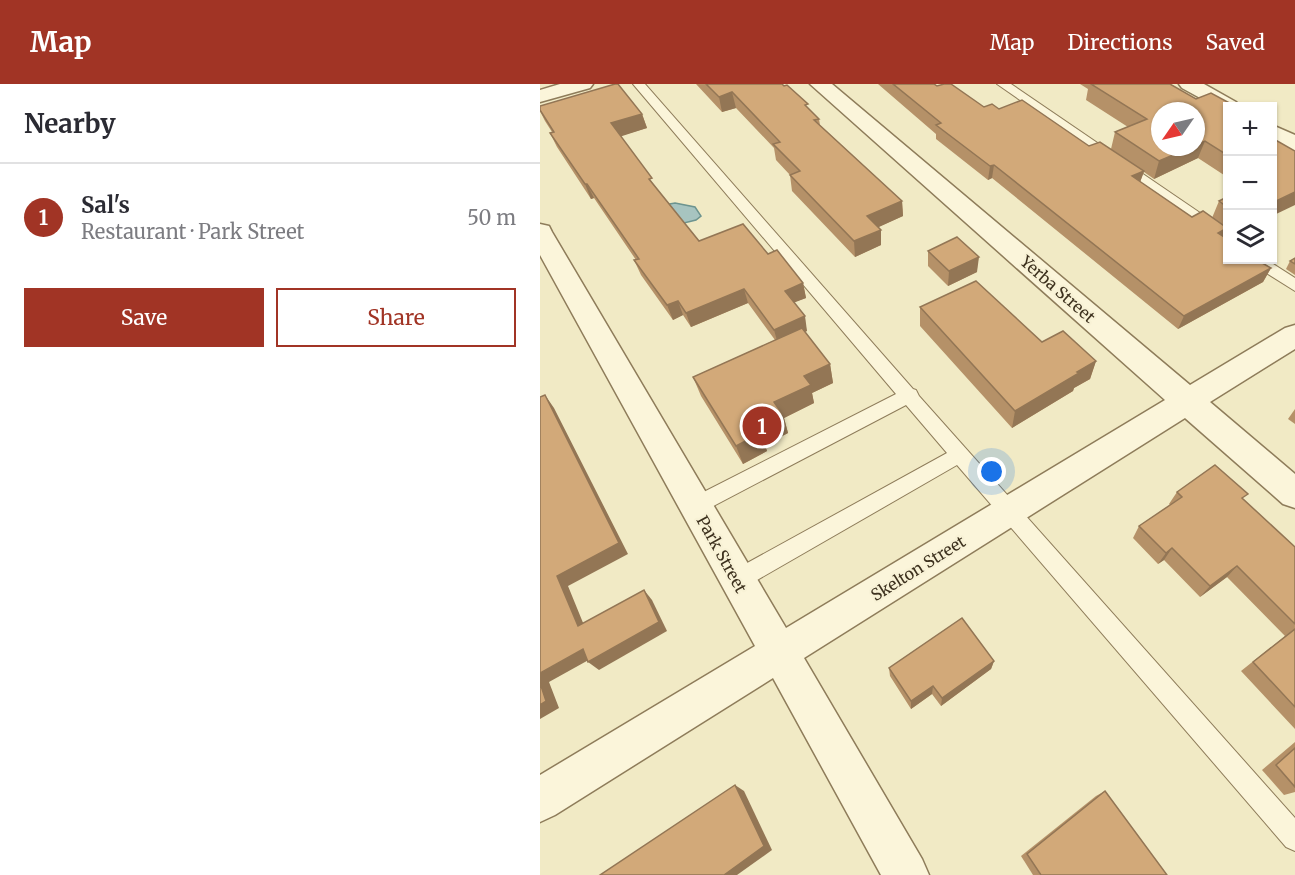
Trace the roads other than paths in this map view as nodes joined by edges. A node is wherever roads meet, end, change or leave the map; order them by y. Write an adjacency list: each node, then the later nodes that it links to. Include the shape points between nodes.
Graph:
1 (583, 84): 6 (street)
2 (639, 84): 15 (lane)
3 (820, 84): 16 (street, Yerba Street)
4 (1003, 84): 11 (lane)
5 (1190, 84): 7 (street)
6 (540, 96)
7 (1223, 103)
8 (1277, 134): 9 (street)
9 (1295, 144)
10 (540, 232): 19 (street, Park Street)
11 (1223, 236)
12 (1263, 264): 13 (lane)
13 (1295, 286)
14 (1295, 335): 16 (street, Skelton Street)
15 (910, 395): 17 (lane); 19 (lane)
16 (1187, 400): 18 (street, Yerba Street); 20 (street, Skelton Street)
17 (961, 454): 20 (lane); 21 (lane)
18 (1295, 494)
19 (695, 506): 21 (street, Park Street)
20 (1011, 511): 22 (street, Skelton Street); 24 (lane)
21 (736, 580): 22 (street, Park Street)
22 (778, 654): 23 (street, Skelton Street); 25 (street, Park Street)
23 (540, 800)
24 (1295, 838)
25 (906, 875)

